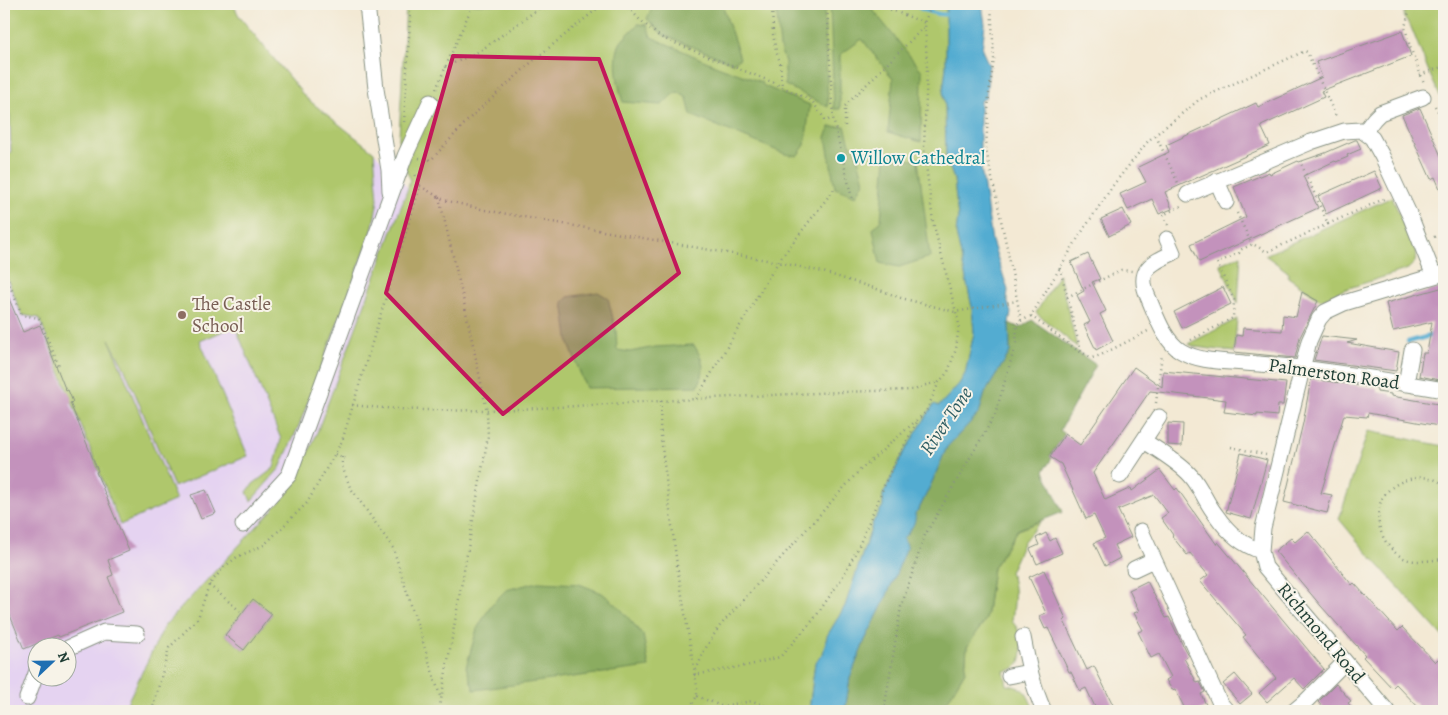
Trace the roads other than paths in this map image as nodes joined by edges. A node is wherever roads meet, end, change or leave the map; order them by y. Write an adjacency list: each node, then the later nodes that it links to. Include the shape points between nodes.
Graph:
1 (367, 4): 7 (street)
2 (1427, 96): 4 (street, via 1380,113)
3 (430, 102): 7 (street, via 405,156)
4 (1365, 132): 5 (street, via 1355,129 1344,131); 10 (street, via 1372,138)
5 (1217, 181): 6 (street); 8 (street)
6 (1188, 194)
7 (390, 199): 18 (street, via 289,475)
8 (1226, 202)
9 (1173, 252): 12 (street, Palmerston Road, via 1151,263 1144,274 1144,287 1172,343 1169,349 1222,362)
10 (1439, 274): 12 (street, Richmond Road, via 1344,303 1325,312 1309,341)
11 (1412, 350): 13 (street)
12 (1303, 368): 13 (street, Palmerston Road); 20 (street, Richmond Road, via 1262,528)
13 (1406, 384): 14 (street, Palmerston Road)
14 (1444, 390)
15 (1159, 417): 16 (street)
16 (1144, 441): 17 (street); 20 (street, via 1190,475 1232,534 1248,547)
17 (1120, 476)
18 (243, 525)
19 (1141, 531): 21 (street)
20 (1261, 551): 26 (street, Richmond Road, via 1265,567)
21 (1153, 560): 22 (street); 32 (street, via 1220,703)
22 (1134, 569)
23 (137, 634): 25 (street, via 104,632)
24 (1023, 637): 27 (street)
25 (78, 644)
26 (1345, 662): 33 (street); 34 (street, Richmond Road)
27 (1029, 672): 28 (street); 31 (street)
28 (1009, 676)
29 (31, 688): 30 (street)
30 (27, 698)
31 (1044, 711)
32 (1227, 711)
33 (1294, 711)
34 (1387, 711)

